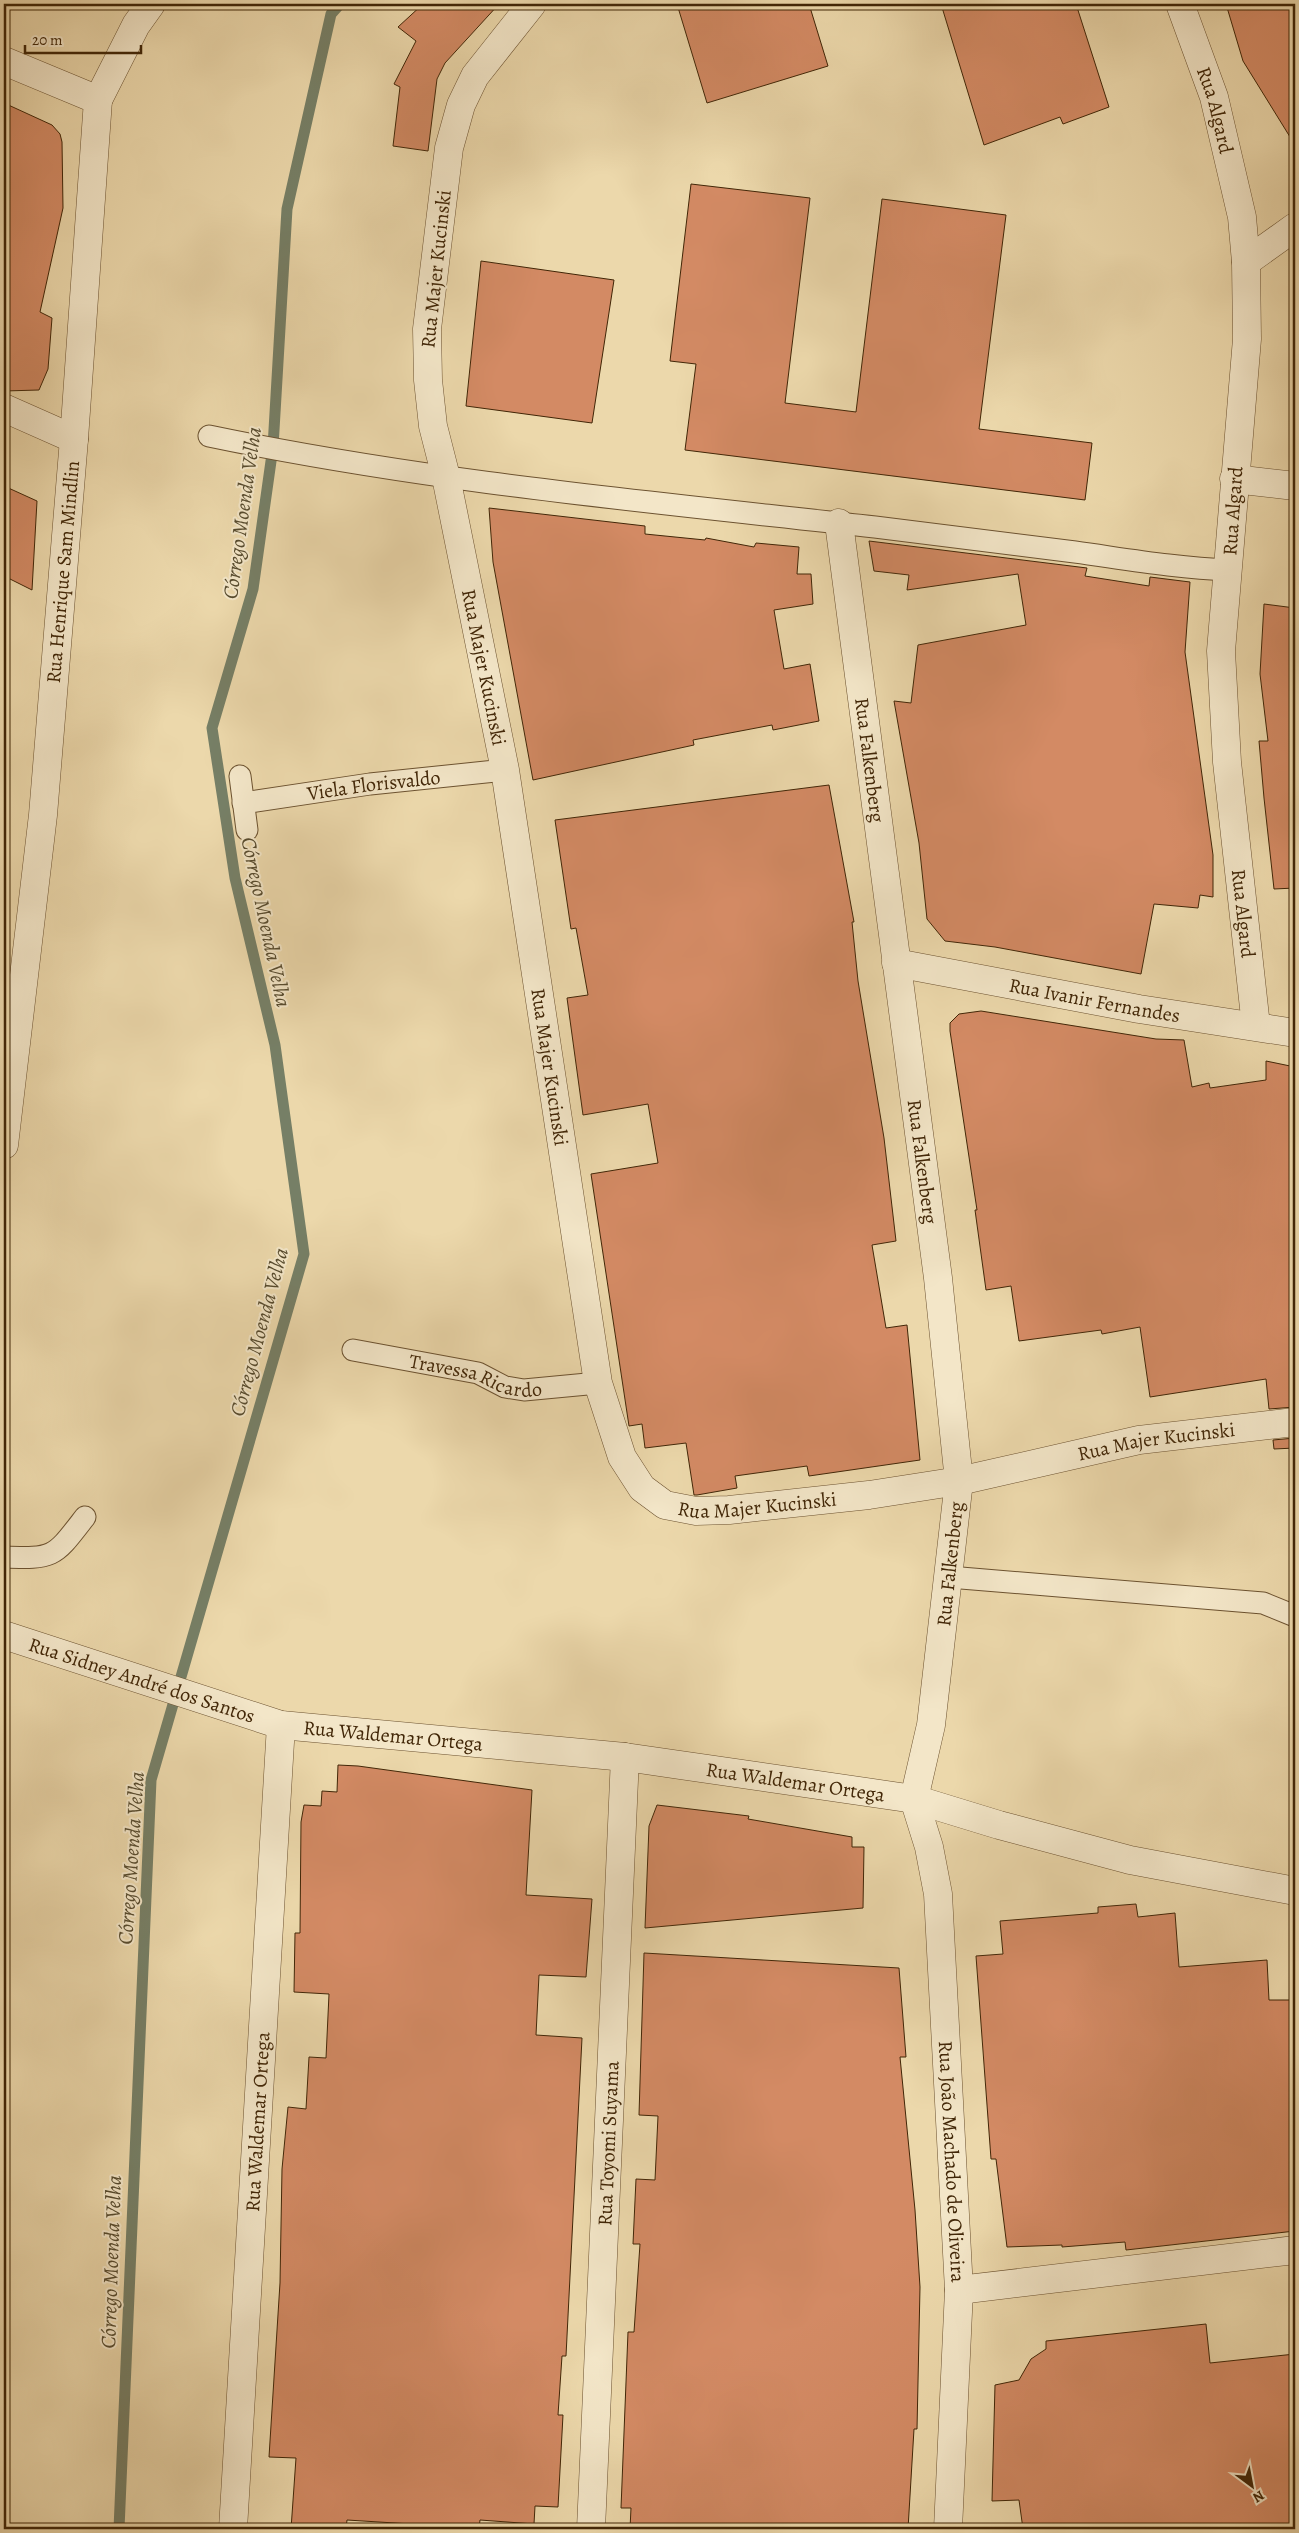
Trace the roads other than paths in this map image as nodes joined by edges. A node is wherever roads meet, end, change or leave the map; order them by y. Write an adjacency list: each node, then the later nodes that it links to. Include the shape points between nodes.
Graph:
1 (151, 4): 5 (street, via 136,25)
2 (532, 4): 11 (street, Rua Majer Kucinski, via 475,76 461,105 450,148 427,329 433,426)
3 (1180, 4): 7 (street, Rua Algard, via 1214,97 1242,217)
4 (4, 61): 5 (street)
5 (98, 100): 10 (street, Rua Henrique Sam Mindlin)
6 (1295, 227): 7 (street)
7 (1246, 262): 12 (street, Rua Algard, via 1247,340)
8 (4, 408): 10 (street)
9 (209, 436): 11 (lane, via 292,453)
10 (74, 438): 23 (street, Rua Henrique Sam Mindlin, via 44,815)
11 (446, 477): 14 (lane); 16 (street, Rua Majer Kucinski)
12 (1234, 479): 13 (street); 15 (street, Rua Algard)
13 (1295, 486)
14 (839, 523): 15 (lane, via 1188,568); 20 (street, Rua Falkenberg)
15 (1229, 570): 21 (street, Rua Algard, via 1220,651 1227,762)
16 (505, 770): 18 (lane, Viela Florisvaldo, via 370,784); 25 (street, Rua Majer Kucinski)
17 (240, 776): 18 (lane)
18 (244, 803): 19 (lane)
19 (247, 830)
20 (896, 963): 21 (street, Rua Ivanir Fernandes, via 1139,1009); 27 (street, Rua Falkenberg, via 938,1278)
21 (1256, 1026): 22 (street, Rua Ivanir Fernandes)
22 (1295, 1033)
23 (4, 1145)
24 (353, 1350): 25 (lane, Travessa Ricardo, via 466,1370 505,1387 524,1390)
25 (598, 1383): 27 (street, Rua Majer Kucinski, via 622,1457 642,1488 665,1505 696,1510 729,1510)
26 (1295, 1422): 27 (street, Rua Majer Kucinski, via 1139,1440)
27 (959, 1481): 30 (street, Rua Falkenberg)
28 (85, 1517): 29 (lane, via 60,1549 40,1559)
29 (4, 1557)
30 (950, 1577): 31 (lane, via 1262,1603); 35 (street, Rua Falkenberg, via 931,1725)
31 (1295, 1616)
32 (4, 1635): 33 (street, Rua Sidney André dos Santos)
33 (281, 1725): 34 (street, Rua Waldemar Ortega); 39 (street, Rua Waldemar Ortega)
34 (625, 1757): 35 (street, Rua Waldemar Ortega); 40 (street, Rua Toyomi Suyama)
35 (914, 1799): 36 (street, Rua Waldemar Ortega, via 1130,1860); 38 (street, Rua João Machado de Oliveira, via 930,1847 938,1894)
36 (1295, 1891)
37 (1295, 2250): 38 (street)
38 (959, 2290): 41 (street, Rua João Machado de Oliveira)
39 (233, 2529)
40 (591, 2529)
41 (948, 2529)

